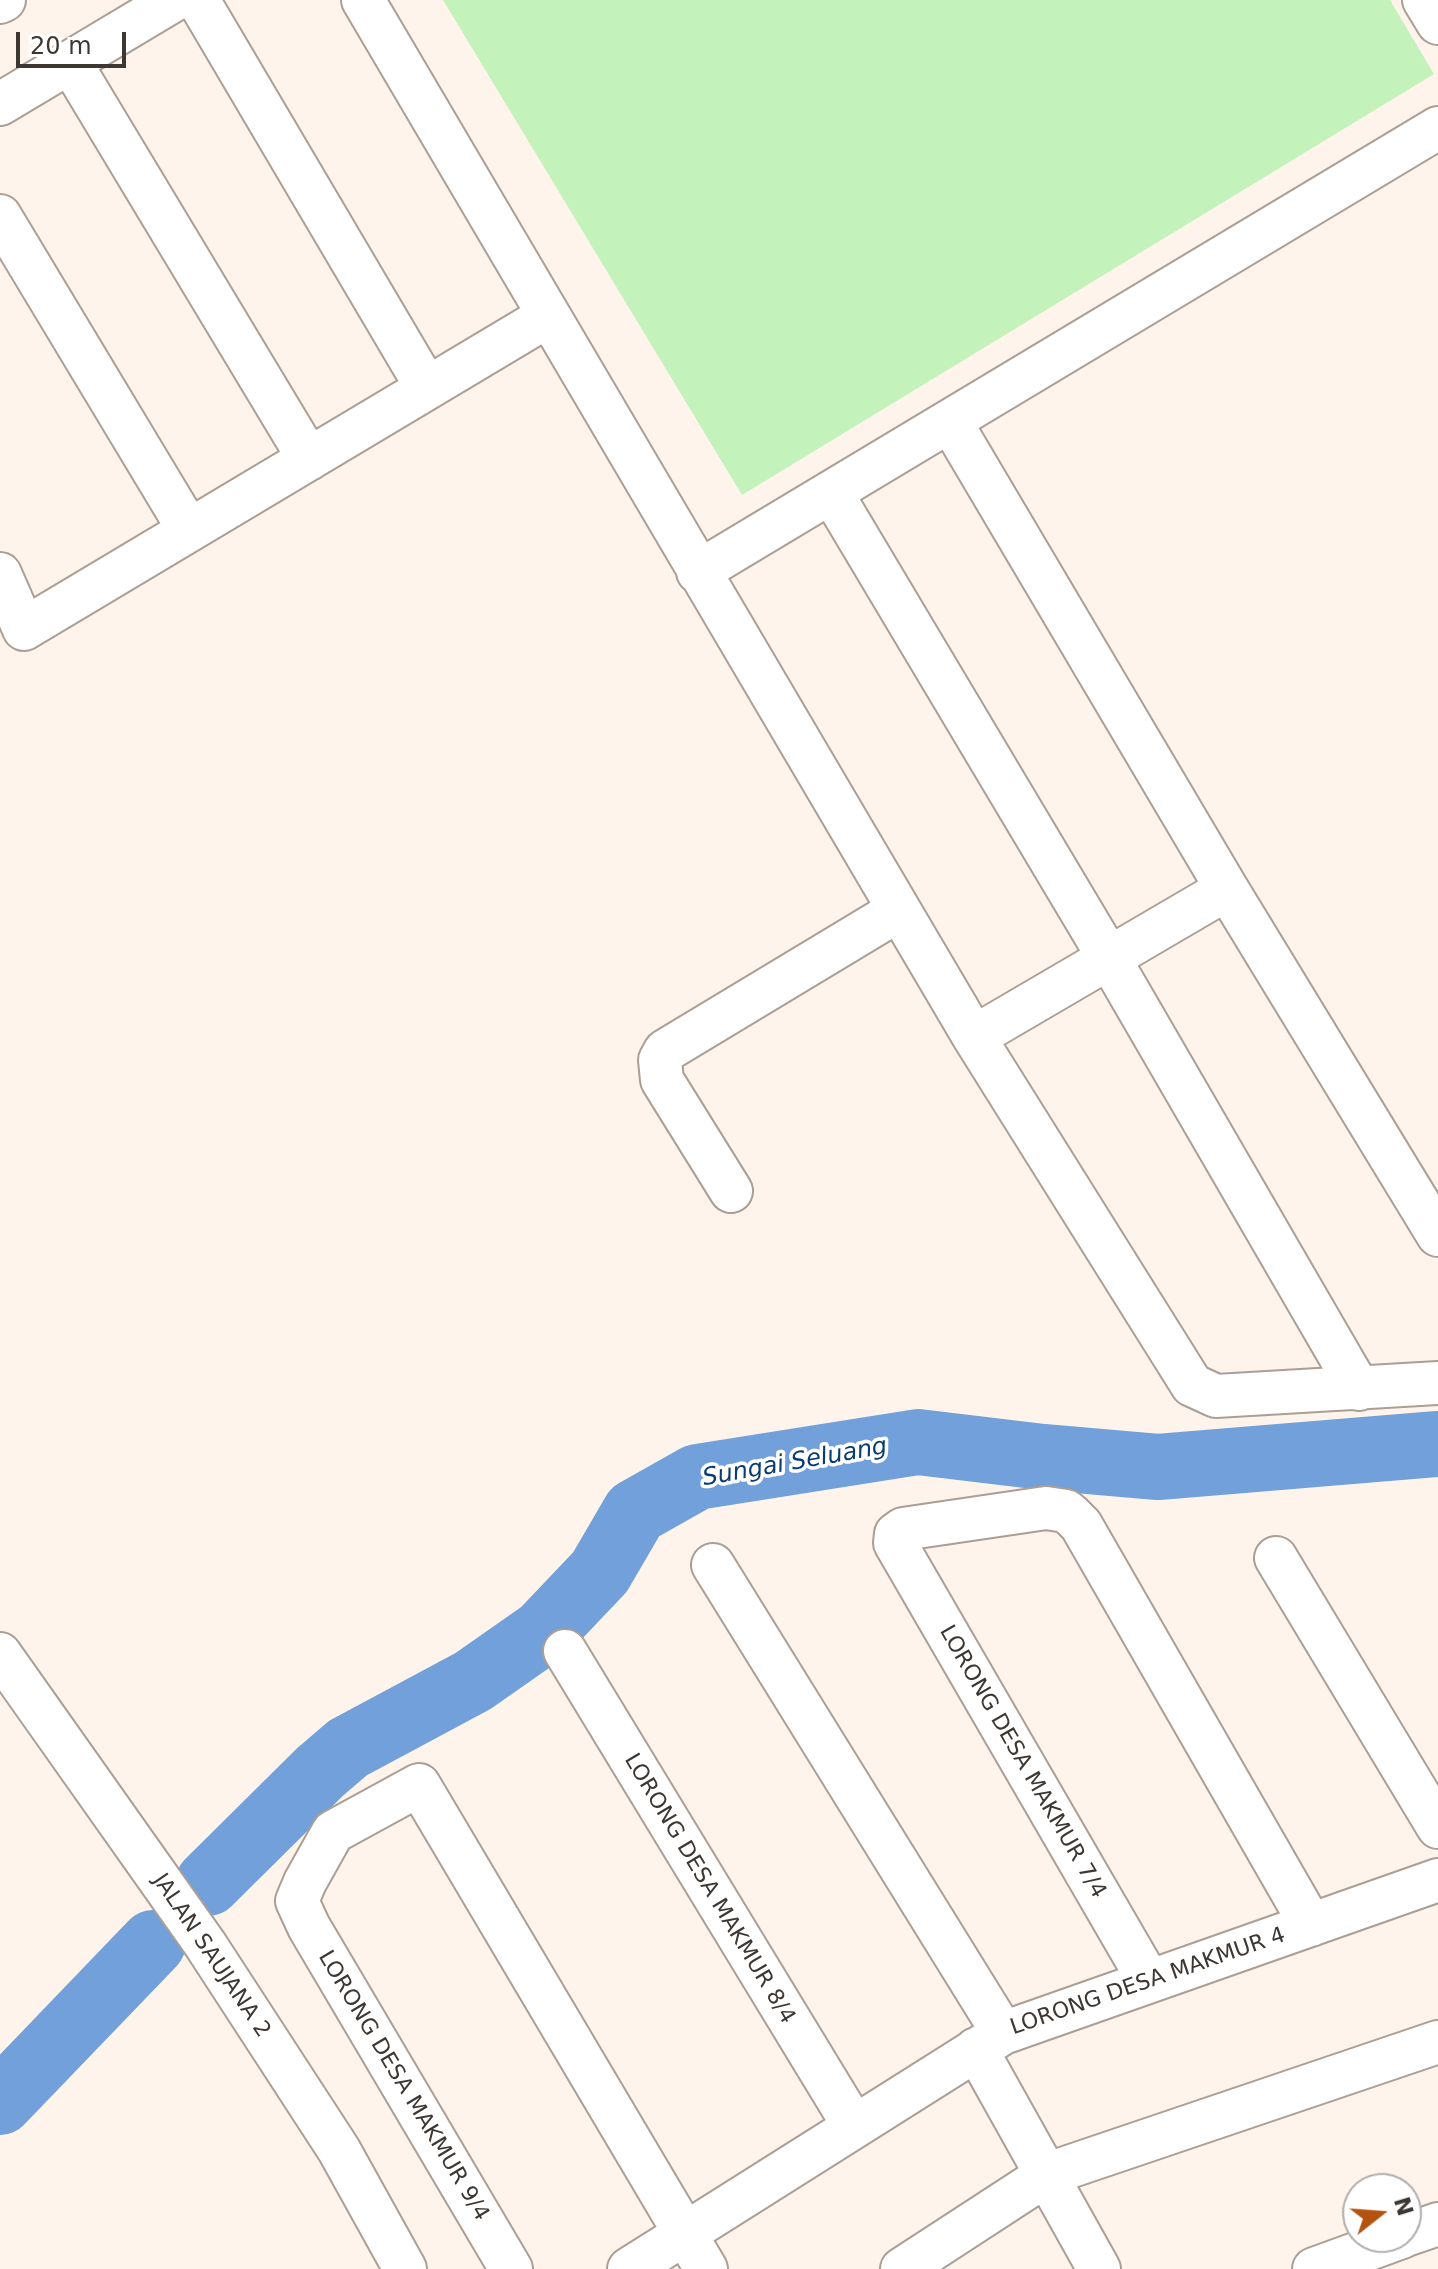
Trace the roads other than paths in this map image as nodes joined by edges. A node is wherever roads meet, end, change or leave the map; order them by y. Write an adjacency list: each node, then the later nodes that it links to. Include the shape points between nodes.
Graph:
1 (174, 0): 6 (street)
2 (198, 0): 11 (street)
3 (363, 0): 10 (street)
4 (1424, 0): 5 (street)
5 (1438, 23)
6 (70, 62): 7 (street); 13 (street)
7 (0, 104)
8 (1438, 128): 12 (street)
9 (0, 216): 15 (street)
10 (548, 316): 11 (street); 16 (street)
11 (427, 388): 13 (street)
12 (950, 421): 14 (street); 18 (street)
13 (309, 459): 15 (street)
14 (831, 492): 16 (street); 20 (street)
15 (189, 530): 17 (street, via 24,629)
16 (698, 572): 19 (street)
17 (0, 574)
18 (1227, 889): 20 (street); 23 (street)
19 (899, 910): 21 (street); 22 (street, via 665,1051 660,1060 662,1080)
20 (1109, 958): 21 (street); 25 (street)
21 (974, 1037): 25 (street, via 1192,1385 1216,1396)
22 (731, 1191)
23 (1438, 1235)
24 (1438, 1383): 25 (street)
25 (1359, 1389)
26 (1276, 1558): 30 (street)
27 (713, 1565): 34 (street)
28 (565, 1651): 36 (street, LORONG DESA MAKMUR 8/4)
29 (0, 1654): 40 (street, JALAN SAUJANA 2, via 205,1944 339,2150)
30 (1438, 1827)
31 (1438, 1880): 32 (street, LORONG DESA MAKMUR 4)
32 (1311, 1925): 33 (street, LORONG DESA MAKMUR 4); 33 (street, LORONG DESA MAKMUR 7/4, via 1072,1516 1046,1508 903,1529 895,1543)
33 (1149, 1981): 34 (street, LORONG DESA MAKMUR 4)
34 (989, 2041): 36 (street, LORONG DESA MAKMUR 4); 37 (street)
35 (1438, 2042): 37 (street)
36 (854, 2126): 38 (street, LORONG DESA MAKMUR 4)
37 (1048, 2174): 44 (street); 45 (street)
38 (684, 2234): 41 (street, LORONG DESA MAKMUR 9/4, via 419,1785 333,1832 297,1901); 42 (street, LORONG DESA MAKMUR 4); 43 (street)
39 (1358, 2253): 46 (street)
40 (405, 2269)
41 (511, 2269)
42 (629, 2269)
43 (706, 2269)
44 (902, 2269)
45 (1099, 2269)
46 (1314, 2269)

